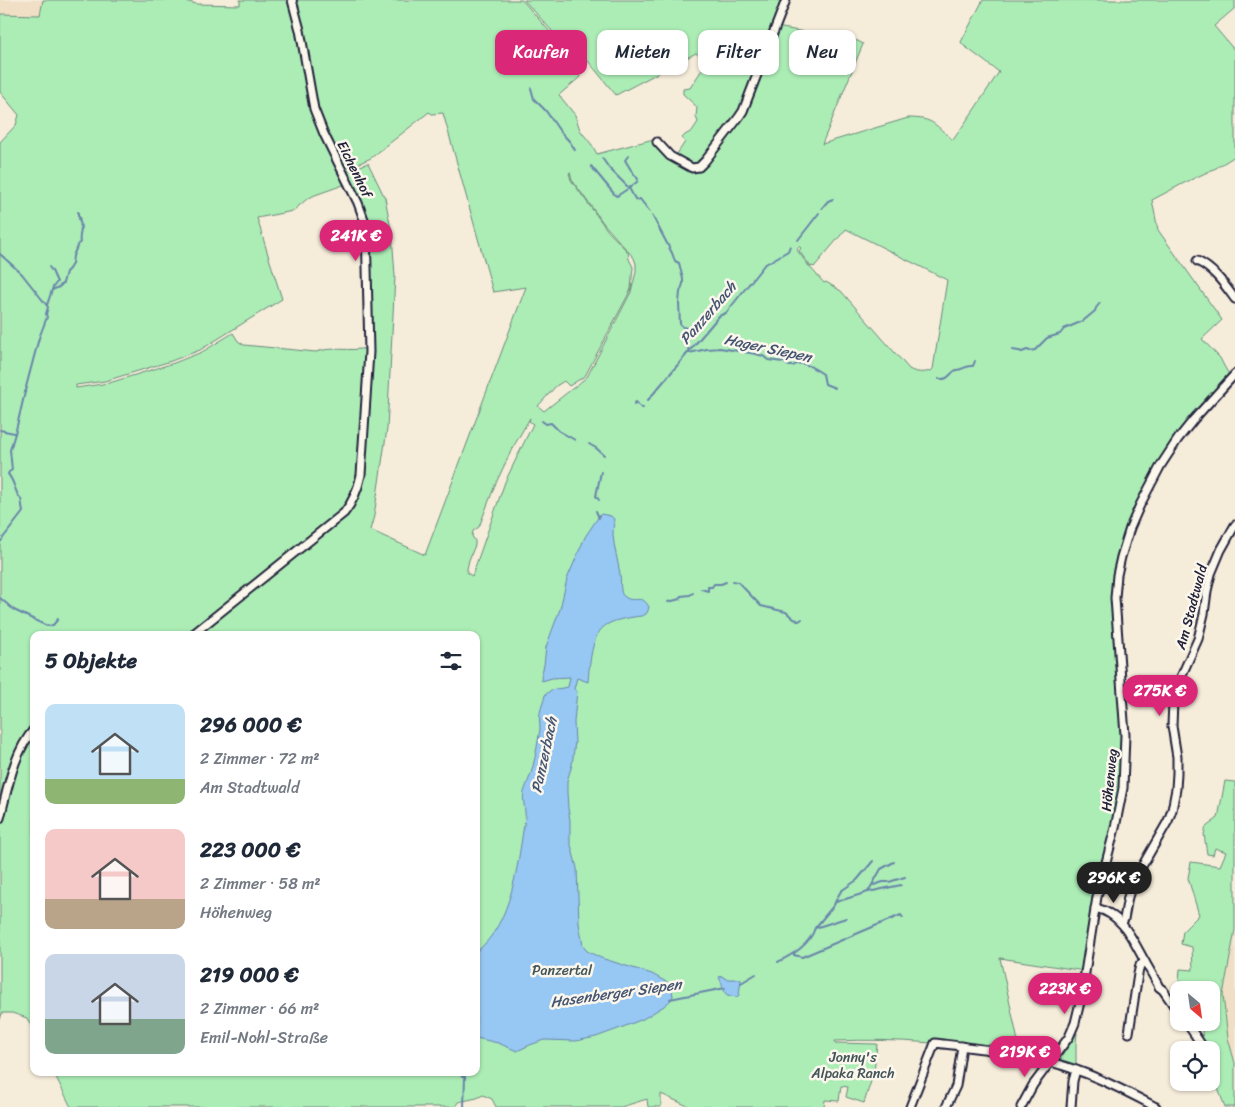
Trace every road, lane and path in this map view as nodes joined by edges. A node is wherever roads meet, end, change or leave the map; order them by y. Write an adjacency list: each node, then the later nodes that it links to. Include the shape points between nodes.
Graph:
1 (292, 0): 8 (street, Eichenhof, via 314,109 366,225 370,352 361,475 359,486 344,513)
2 (786, 0): 3 (street, via 743,111 699,167 692,168 670,156)
3 (657, 142)
4 (1197, 261): 5 (street, via 1207,265)
5 (1235, 299)
6 (1235, 374): 11 (street, Höhenweg, via 1194,419 1161,465 1133,520 1121,557 1115,598 1125,763 1117,819)
7 (1235, 525): 12 (street, Am Stadtwald, via 1211,574 1198,639 1173,701 1177,772 1172,810 1133,882)
8 (197, 631)
9 (30, 734): 10 (street, via 16,762)
10 (0, 818)
11 (1094, 908): 12 (street); 17 (street, Höhenweg, via 1075,1024)
12 (1122, 923): 13 (street)
13 (1145, 962): 14 (street); 15 (street, via 1140,965)
14 (1170, 1000)
15 (1129, 1033)
16 (962, 1046): 17 (street); 19 (street, via 935,1043); 20 (street, via 956,1086)
17 (1050, 1062): 18 (street); 21 (street, Höhenweg)
18 (1076, 1070): 22 (street); 23 (street)
19 (910, 1107)
20 (946, 1107)
21 (1021, 1107)
22 (1071, 1107)
23 (1156, 1107)

